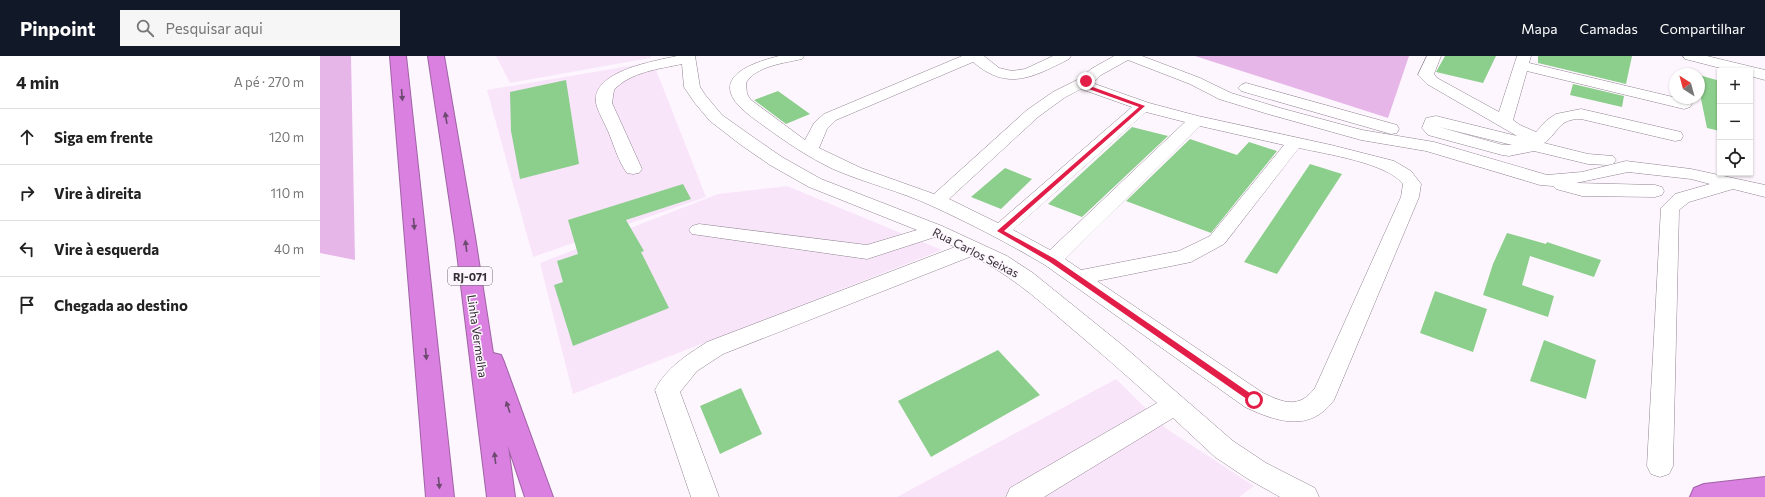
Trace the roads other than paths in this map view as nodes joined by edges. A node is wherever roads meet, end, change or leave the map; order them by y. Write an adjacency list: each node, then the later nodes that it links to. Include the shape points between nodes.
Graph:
1 (398, 56): 40 (highway, one-way to 40)
2 (436, 56): 36 (highway, Linha Vermelha / RJ-071, one-way to 2)
3 (797, 56): 21 (street, via 758,66 738,82 738,90 744,103)
4 (974, 56): 5 (street, via 995,72 1010,76 1026,74); 21 (street, via 830,117 820,127)
5 (1064, 56)
6 (1125, 56): 13 (street, via 1096,72)
7 (1129, 56): 24 (street, via 1195,81 1225,96 1274,111 1361,135 1428,146)
8 (1434, 56): 17 (street, via 1426,75 1432,81)
9 (1690, 56): 12 (street)
10 (688, 57): 23 (street, via 621,77 607,87 604,103); 31 (street, Rua Carlos Seixas, via 692,87 700,99 716,118 747,141 815,183)
11 (1523, 61): 14 (street); 17 (street)
12 (1765, 75)
13 (1086, 81): 15 (street, via 1088,87); 28 (street, via 1052,98)
14 (1669, 100)
15 (1143, 106): 16 (street); 32 (street)
16 (1196, 120): 19 (street); 34 (street)
17 (1504, 121): 20 (street)
18 (1675, 136): 20 (street, via 1570,113 1563,114)
19 (1295, 142): 35 (street, via 1216,240 1184,257); 35 (street, via 1388,165 1405,175 1412,184 1410,197 1320,402 1309,409 1290,413 1273,410 1254,400)
20 (1536, 142): 20 (street, via 1436,121 1432,121 1430,128 1509,151); 22 (street, via 1588,159 1607,160)
21 (809, 150): 28 (street, via 883,182)
22 (1630, 166): 24 (street, via 1582,177); 25 (street, via 1691,174); 26 (street)
23 (633, 169)
24 (1546, 181): 26 (street, via 1582,190)
25 (1731, 183): 27 (street); 29 (street, via 1682,198)
26 (1656, 191): 29 (street)
27 (1765, 191)
28 (937, 201): 32 (street)
29 (1670, 208): 38 (street)
30 (699, 230): 31 (street, via 867,252)
31 (935, 230): 33 (street, Rua Carlos Seixas)
32 (1000, 231): 34 (street)
33 (973, 248): 37 (street, Rua Carlos Seixas, via 1026,278 1113,350); 43 (street, via 715,348 689,365 667,390)
34 (1052, 260): 35 (street)
35 (1078, 278)
36 (475, 315): 41 (highway, Linha Vermelha / RJ-071, one-way to 36); 42 (highway, one-way to 36)
37 (1173, 406): 44 (street); 45 (street, Rua Carlos Seixas, via 1224,449 1257,471)
38 (1660, 466)
39 (1765, 489): 46 (highway)
40 (440, 497)
41 (501, 497)
42 (539, 497)
43 (705, 497)
44 (1020, 497)
45 (1305, 497)
46 (1704, 497)

